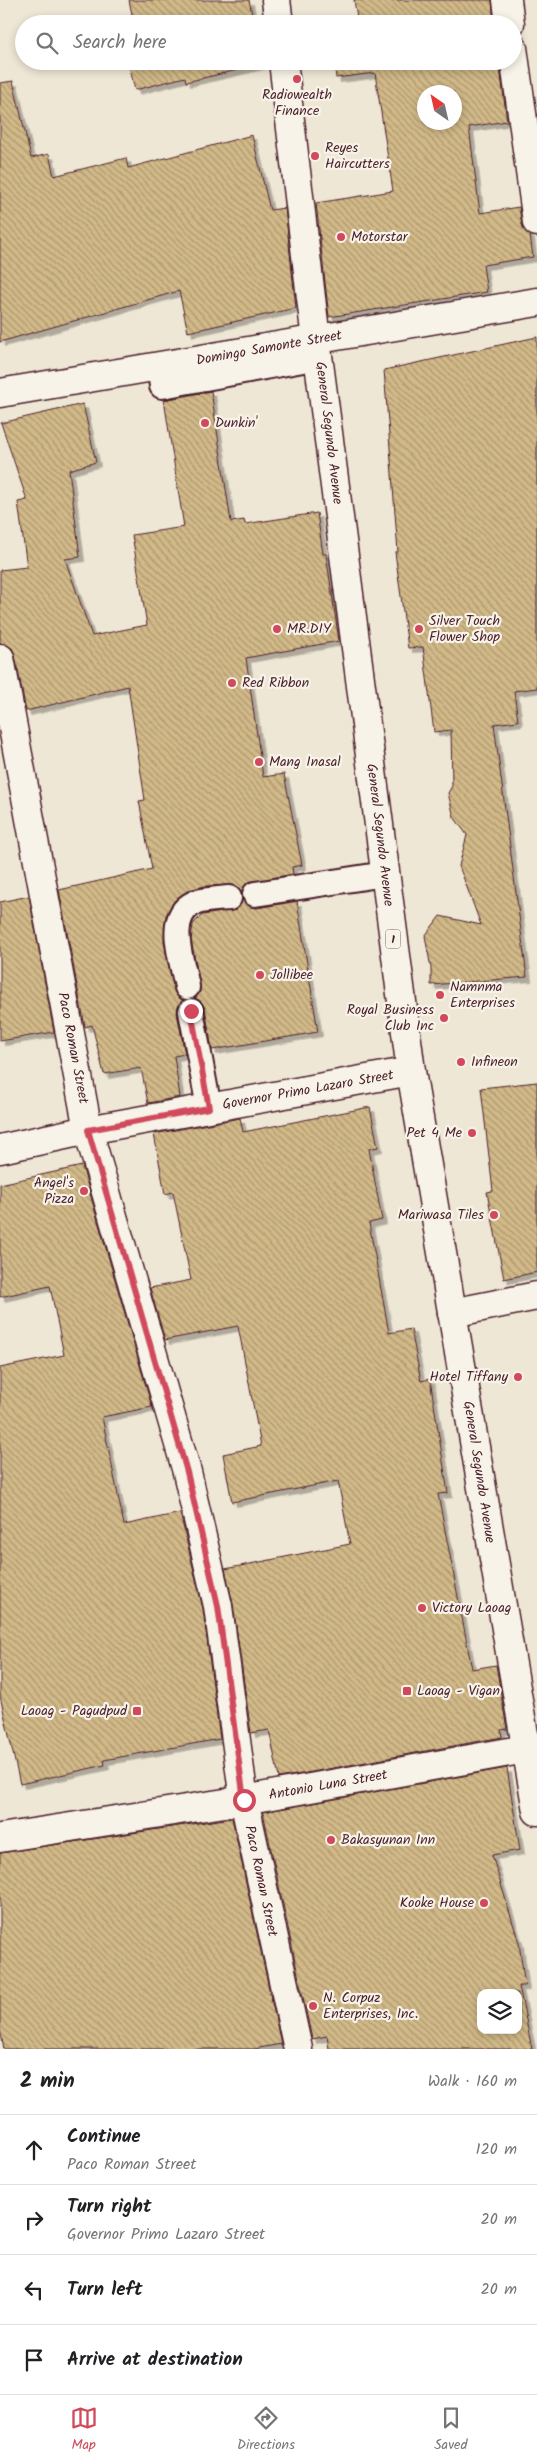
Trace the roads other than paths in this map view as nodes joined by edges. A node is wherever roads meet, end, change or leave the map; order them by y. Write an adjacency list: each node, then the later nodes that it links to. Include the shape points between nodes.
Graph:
1 (276, 0): 3 (main road)
2 (507, 0): 4 (main road)
3 (278, 15)
4 (509, 15)
5 (284, 70): 9 (main road, General Segundo Avenue / 1)
6 (516, 70): 7 (main road)
7 (537, 222)
8 (537, 302): 9 (main road, Domingo Samonte Street)
9 (317, 348): 10 (main road, Domingo Samonte Street, via 159,366); 12 (main road, General Segundo Avenue / 1)
10 (0, 393)
11 (0, 658): 19 (main road, Paco Roman Street)
12 (385, 874): 13 (lane); 17 (main road, General Segundo Avenue / 1)
13 (255, 894)
14 (229, 898): 15 (lane, via 194,903 182,913 177,930)
15 (187, 987)
16 (191, 1011): 18 (lane)
17 (411, 1071): 18 (main road, Governor Primo Lazaro Street); 22 (main road, General Segundo Avenue / 1)
18 (209, 1108): 19 (main road, Governor Primo Lazaro Street)
19 (88, 1130): 20 (main road, Governor Primo Lazaro Street); 24 (main road, Paco Roman Street, via 191,1491 218,1606)
20 (0, 1149)
21 (537, 1296): 22 (main road)
22 (452, 1313): 23 (main road, General Segundo Avenue / 1)
23 (531, 1748): 24 (main road, Antonio Luna Street); 25 (main road, General Segundo Avenue / 1)
24 (244, 1800): 26 (main road, Antonio Luna Street); 27 (main road, Paco Roman Street)
25 (537, 1811)
26 (0, 1838)
27 (298, 2049)

